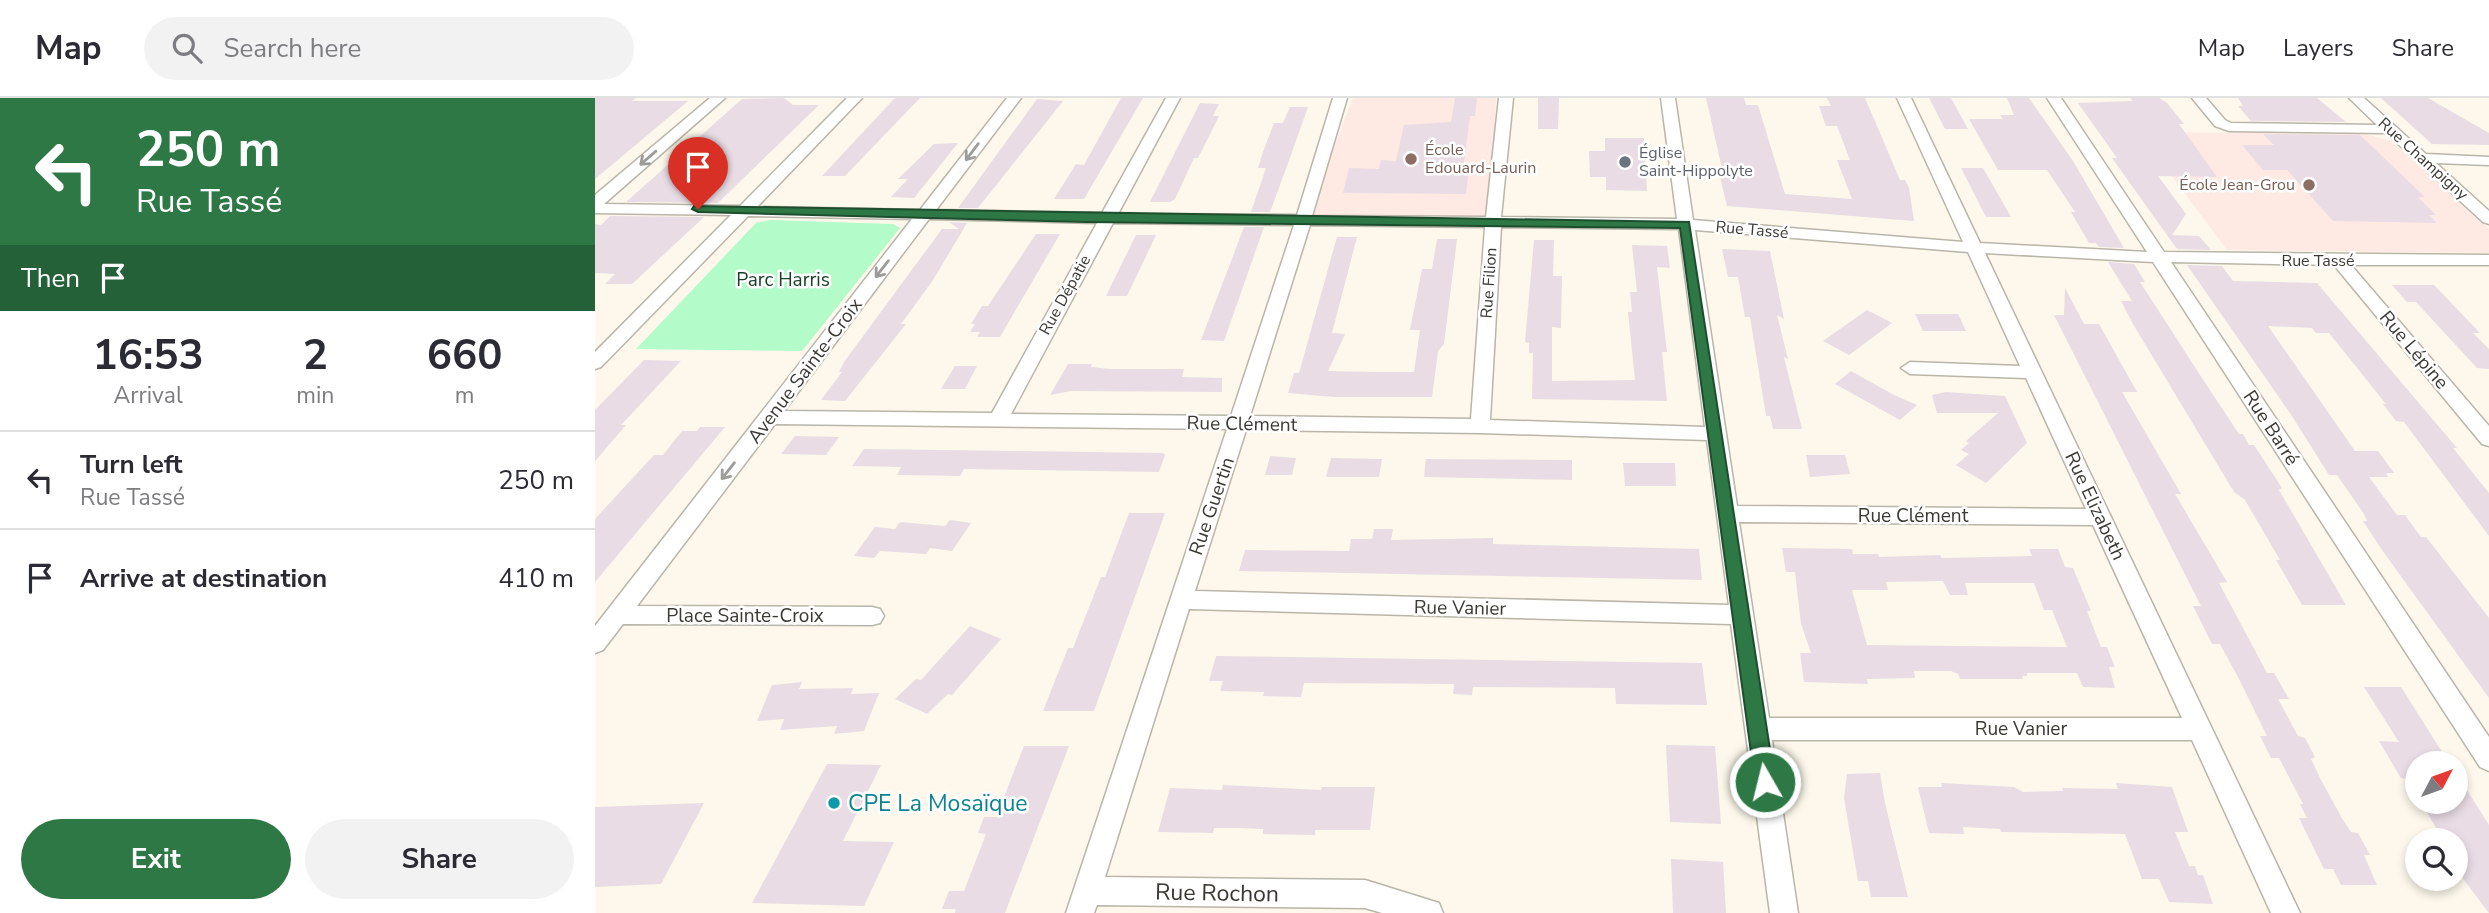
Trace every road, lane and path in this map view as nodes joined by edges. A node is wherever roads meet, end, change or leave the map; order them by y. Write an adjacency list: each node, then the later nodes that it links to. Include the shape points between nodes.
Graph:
1 (718, 98): 15 (street, one-way to 15)
2 (856, 98): 16 (street)
3 (1014, 98): 17 (street, Avenue Sainte-Croix, one-way to 17)
4 (1173, 98): 18 (street, Rue Dépatie)
5 (1340, 98): 20 (street, Rue Guertin)
6 (1506, 98): 21 (street, Rue Filion)
7 (1668, 98): 22 (street)
8 (1904, 98): 23 (street, Rue Elizabeth)
9 (2054, 98): 24 (street, Rue Barré)
10 (2199, 98): 12 (street, via 2229,127)
11 (2356, 98): 12 (street, Rue Champigny)
12 (2390, 129): 13 (street, Rue Champigny)
13 (2423, 158): 14 (street); 19 (street, Rue Champigny)
14 (2489, 161)
15 (595, 206): 16 (street, Rue Tassé)
16 (746, 209): 17 (street, Rue Tassé); 27 (street)
17 (924, 215): 18 (street, Rue Tassé); 30 (street, Avenue Sainte-Croix, one-way to 30)
18 (1107, 218): 20 (street, Rue Tassé); 31 (street, Rue Dépatie)
19 (2489, 219)
20 (1304, 221): 21 (street, Rue Tassé); 32 (street, Rue Guertin)
21 (1493, 222): 22 (street, Rue Tassé); 33 (street, Rue Filion)
22 (1685, 225): 23 (street, Rue Tassé); 34 (street)
23 (1974, 248): 24 (street, Rue Tassé); 29 (street, Rue Elizabeth)
24 (2158, 257): 26 (street, Rue Tassé); 45 (street, Rue Barré)
25 (2489, 260): 26 (street, Rue Tassé)
26 (2339, 261): 35 (street, Rue Lépine)
27 (595, 363)
28 (1910, 368): 29 (street)
29 (2032, 372): 37 (street, Rue Elizabeth)
30 (769, 417): 31 (street, Rue Clément); 39 (street, Avenue Sainte-Croix, one-way to 39)
31 (999, 420): 32 (street, Rue Clément)
32 (1240, 424): 33 (street, Rue Clément); 38 (street, Rue Guertin)
33 (1480, 426): 34 (street, Rue Clément)
34 (1715, 434): 36 (street)
35 (2489, 439)
36 (1725, 514): 37 (street, Rue Clément); 40 (street)
37 (2100, 517): 44 (street, Rue Elizabeth)
38 (1180, 600): 40 (street, Rue Vanier); 46 (street, Rue Guertin)
39 (617, 615): 41 (street, Place Sainte-Croix); 42 (street, Avenue Sainte-Croix)
40 (1741, 615): 43 (street)
41 (873, 617)
42 (595, 643)
43 (1758, 729): 44 (street, Rue Vanier); 48 (street)
44 (2200, 729): 49 (street, Rue Elizabeth)
45 (2489, 758)
46 (1084, 902): 47 (street, Rue Rochon, via 1365,894)
47 (1429, 913)
48 (1784, 913)
49 (2286, 913)

